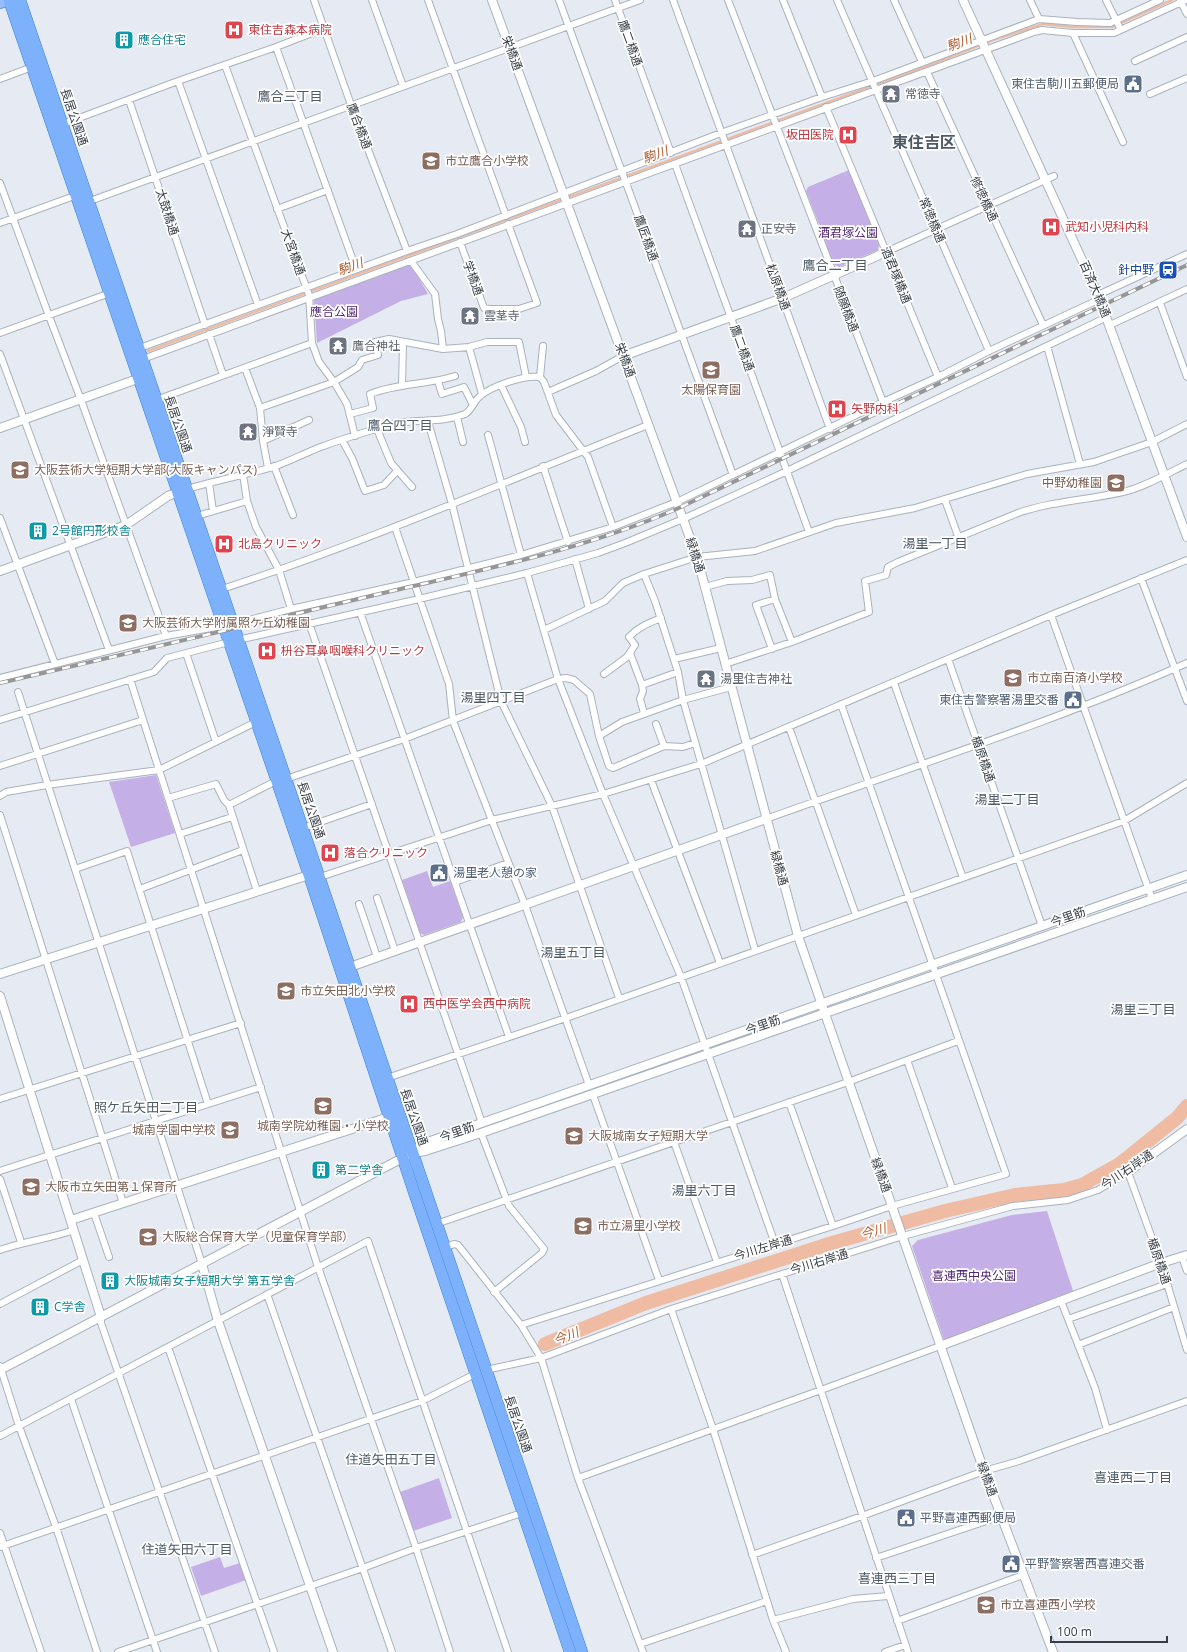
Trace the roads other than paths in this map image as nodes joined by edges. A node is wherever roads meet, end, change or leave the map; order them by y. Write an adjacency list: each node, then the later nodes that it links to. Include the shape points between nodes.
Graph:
1 (9, 0): 20 (main road); 37 (highway, 長居公園通)
2 (20, 0): 53 (highway, 長居公園通)
3 (314, 0): 26 (street, 鷹合橋通)
4 (372, 0): 44 (street)
5 (428, 0): 38 (street)
6 (492, 0): 32 (street, 栄橋通)
7 (559, 0): 25 (street, 鷹匠橋通)
8 (615, 0): 21 (street, 鷹二橋通)
9 (640, 0): 21 (street)
10 (672, 0): 55 (street)
11 (728, 0): 51 (street)
12 (783, 0): 47 (street)
13 (837, 0): 43 (street)
14 (894, 0): 35 (street)
15 (963, 0): 30 (street)
16 (1030, 0): 23 (street)
17 (1106, 0): 24 (street)
18 (1160, 0): 24 (street)
19 (1182, 1): 22 (street); 28 (street, via 1114,33)
20 (0, 3)
21 (618, 8): 25 (street); 59 (street, 鷹二橋通)
22 (1187, 14)
23 (1039, 19): 24 (street, via 1090,23); 30 (street)
24 (1116, 21): 27 (street)
25 (569, 26): 32 (street); 62 (street, 鷹匠橋通)
26 (325, 28): 31 (street); 49 (street, 鷹合橋通)
27 (1120, 28)
28 (1073, 33): 33 (street, via 1042,30); 57 (street)
29 (1187, 37): 34 (street)
30 (981, 40): 33 (street, 百済大橋通); 35 (street)
31 (276, 47): 36 (street); 52 (street)
32 (510, 47): 38 (street); 70 (street, 栄橋通)
33 (986, 49): 39 (street); 65 (street, 百済大橋通)
34 (1135, 61)
35 (922, 62): 43 (street)
36 (225, 65): 42 (street); 56 (street, 大宮橋通)
37 (32, 67): 41 (street); 69 (highway, 長居公園通)
38 (452, 69): 44 (street); 74 (street)
39 (927, 72): 45 (street); 72 (street, 修徳橋通)
40 (1187, 78): 46 (street)
41 (0, 79)
42 (178, 81): 48 (street); 60 (street)
43 (873, 81): 45 (street, 常徳橋通); 47 (street)
44 (403, 86): 49 (street)
45 (876, 89): 50 (street); 78 (street, 常徳橋通)
46 (1150, 94)
47 (822, 97): 51 (street)
48 (129, 100): 53 (street); 64 (street, 太鼓橋通)
49 (352, 105): 52 (street); 80 (street, 鷹合橋通)
50 (826, 107): 54 (street); 81 (street, 酒君塚橋通)
51 (774, 117): 54 (street, 随願橋通); 55 (street)
52 (304, 123): 56 (street); 68 (street)
53 (63, 124): 71 (highway, 長居公園通)
54 (777, 126): 58 (street); 85 (street, 随願橋通)
55 (722, 134): 58 (street, 松原橋通); 59 (street)
56 (253, 141): 60 (street); 73 (street, 大宮橋通)
57 (1123, 142)
58 (726, 145): 61 (street); 90 (street, 松原橋通)
59 (671, 153): 62 (street)
60 (206, 159): 64 (street); 92 (street)
61 (675, 164): 66 (street); 94 (street, 鷹二橋通)
62 (622, 172): 66 (street, 鷹匠橋通); 70 (street)
63 (1054, 176): 65 (street)
64 (156, 177): 71 (street); 96 (street, 太鼓橋通)
65 (1045, 180): 72 (street); 89 (street, 百済大橋通)
66 (625, 182): 70 (street); 101 (street, 鷹匠橋通)
67 (0, 183): 75 (street)
68 (328, 190): 73 (street); 84 (street)
69 (77, 195): 71 (street); 75 (street); 87 (highway, 長居公園通)
70 (565, 198): 74 (street); 77 (street); 111 (street, 栄橋通)
71 (90, 201): 110 (highway, 長居公園通)
72 (988, 206): 78 (street); 97 (street, 修徳橋通)
73 (277, 209): 88 (street, 大宮橋通)
74 (506, 216): 80 (street)
75 (12, 218): 76 (street); 93 (street)
76 (0, 223)
77 (508, 224): 79 (street); 79 (street, 学橋通, via 537,303 519,308 484,308)
78 (936, 230): 81 (street); 108 (street, 常徳橋通)
79 (460, 242): 83 (street)
80 (407, 250): 84 (street)
81 (886, 252): 85 (street); 118 (street, 酒君塚橋通)
82 (1187, 254): 89 (street)
83 (411, 260): 88 (street); 107 (street, via 435,294)
84 (356, 269): 88 (street)
85 (833, 275): 90 (street); 128 (street, 随願橋通)
86 (1187, 289): 91 (street)
87 (110, 293): 93 (street); 110 (highway, 長居公園通)
88 (308, 293): 92 (street); 100 (street); 103 (street, 大宮橋通)
89 (1099, 297): 95 (street, 百済大橋通); 97 (street)
90 (783, 298): 94 (street); 140 (street, 松原橋通)
91 (1160, 303): 98 (street); 119 (street)
92 (258, 305): 96 (street)
93 (49, 316): 99 (street); 126 (street)
94 (731, 316): 101 (street); 149 (street, 鷹二橋通)
95 (1107, 317): 98 (street, 百済大橋通); 106 (street)
96 (205, 325): 110 (street)
97 (1043, 325): 108 (street)
98 (1110, 325): 147 (street, 百済大橋通)
99 (0, 333)
100 (210, 334): 110 (street); 113 (street)
101 (681, 335): 111 (street); 157 (street, 鷹匠橋通)
102 (403, 342): 107 (street); 121 (street, via 390,339 374,342 378,355 362,360 358,367); 123 (street)
103 (312, 343): 112 (street); 121 (street, 大宮橋通, via 319,362)
104 (469, 346): 107 (street); 116 (street, via 487,342 519,342); 125 (street)
105 (542, 346): 117 (street)
106 (1047, 346): 150 (street); 155 (street)
107 (443, 349)
108 (989, 350): 118 (street)
109 (0, 354): 133 (street)
110 (136, 355): 115 (highway, 長居公園通)
111 (624, 356): 124 (street); 137 (street, 栄橋通)
112 (245, 368): 113 (street); 130 (street)
113 (223, 375): 127 (street)
114 (455, 376): 120 (street)
115 (143, 377): 126 (street); 127 (highway, 長居公園通); 162 (highway, 長居公園通)
116 (526, 377): 117 (street); 122 (street)
117 (540, 377): 124 (street)
118 (938, 377): 128 (street)
119 (1187, 377)
120 (438, 381): 123 (street); 129 (street, via 442,394 464,387)
121 (334, 382): 130 (street); 131 (street, 大宮橋通)
122 (501, 385): 125 (street); 146 (street, via 521,427)
123 (402, 386): 131 (street, via 370,394 373,408)
124 (548, 392): 148 (street, via 556,415)
125 (482, 394): 129 (street)
126 (81, 400): 133 (street); 172 (street)
127 (156, 400): 162 (highway, 長居公園通)
128 (883, 402): 140 (street)
129 (473, 405): 132 (street, via 467,413)
130 (260, 408): 144 (street)
131 (350, 414): 142 (street, 大宮橋通)
132 (457, 417): 135 (street); 145 (street)
133 (24, 420): 138 (street); 179 (street)
134 (309, 420): 144 (street)
135 (428, 422): 139 (street, via 412,421); 166 (street)
136 (1187, 424): 147 (street)
137 (648, 425): 148 (street); 165 (street, 栄橋通)
138 (0, 428)
139 (377, 429): 142 (street); 154 (street)
140 (830, 429): 149 (street)
141 (488, 435): 159 (street)
142 (355, 436): 143 (street)
143 (342, 440): 153 (street); 154 (street, via 365,491 384,485)
144 (263, 441): 153 (street)
145 (463, 442)
146 (525, 442)
147 (1152, 442): 150 (street); 158 (street, 百済大橋通)
148 (583, 450): 152 (street); 174 (street, via 588,457)
149 (780, 452): 155 (street, 鷹二橋通); 157 (street)
150 (1080, 464): 163 (street, via 1027,474)
151 (1187, 464): 158 (street)
152 (543, 466): 159 (street); 178 (street)
153 (271, 467): 156 (street); 168 (street)
154 (397, 471): 161 (street)
155 (787, 471): 171 (street); 175 (street, 鷹二橋通)
156 (243, 474): 160 (street); 164 (street)
157 (733, 475): 165 (street)
158 (1164, 475): 176 (street, via 1124,492 1033,508); 177 (street, 百済大橋通)
159 (502, 482): 166 (street); 180 (street)
160 (209, 483): 162 (street); 167 (street)
161 (412, 487)
162 (182, 490): 169 (highway, 長居公園通); 172 (street, via 168,496); 203 (highway, 長居公園通)
163 (945, 500): 175 (street, via 836,523); 176 (street)
164 (247, 501): 167 (street); 186 (street, via 256,527)
165 (676, 502): 171 (street, 栄橋通); 174 (street)
166 (452, 504): 173 (street); 185 (street)
167 (213, 511): 169 (street)
168 (292, 515)
169 (197, 516): 194 (highway, 長居公園通)
170 (0, 518): 184 (street)
171 (683, 519): 181 (street, 緑橋通); 182 (street)
172 (126, 525): 179 (street); 205 (street)
173 (395, 526): 186 (street); 191 (street)
174 (613, 528): 178 (street)
175 (809, 532): 181 (street, via 755,551)
176 (958, 536): 207 (street, via 888,567 886,575 865,581 870,612)
177 (1187, 537)
178 (568, 542): 180 (street)
179 (70, 546): 184 (street); 210 (street)
180 (521, 555): 185 (street)
181 (697, 557): 189 (street); 193 (street, 緑橋通)
182 (575, 560): 188 (street); 198 (street)
183 (1187, 560): 190 (street)
184 (17, 565): 187 (street); 216 (street)
185 (467, 569): 191 (street); 192 (street)
186 (279, 570): 194 (street); 197 (street)
187 (0, 571)
188 (527, 573): 192 (street); 204 (street)
189 (644, 574): 198 (street, via 623,583 605,601); 201 (street)
190 (1141, 578): 200 (street); 218 (street)
191 (414, 582): 196 (street); 197 (street)
192 (472, 586): 196 (street); 229 (street)
193 (705, 587): 195 (street, via 770,575); 208 (street, 緑橋通)
194 (222, 588): 203 (highway, 長居公園通)
195 (775, 598): 207 (street); 209 (street, via 756,605)
196 (419, 599): 199 (street); 237 (street, via 449,684)
197 (291, 608): 203 (street)
198 (589, 609): 204 (street)
199 (360, 612): 202 (street); 242 (street)
200 (1051, 615): 214 (street); 232 (street)
201 (661, 618): 212 (street, via 633,633 630,637 635,645); 213 (street)
202 (309, 623): 206 (street); 249 (street)
203 (228, 624): 205 (street); 206 (highway, 長居公園通)
204 (544, 630): 223 (street)
205 (166, 636): 210 (street)
206 (234, 641): 211 (street); 238 (highway, 長居公園通); 254 (highway, 長居公園通)
207 (792, 642): 209 (street)
208 (721, 648): 213 (street); 217 (street, 緑橋通)
209 (772, 649): 217 (street)
210 (109, 650): 216 (street)
211 (186, 653): 222 (street, via 167,658 154,672); 243 (street)
212 (630, 653): 220 (street); 225 (street)
213 (674, 659): 219 (street)
214 (948, 659): 224 (street); 247 (street, 楯原橋通)
215 (1187, 663): 218 (street)
216 (56, 664): 221 (street)
217 (725, 664): 226 (street, 緑橋通)
218 (1175, 668): 230 (street); 232 (street)
219 (678, 672): 225 (street); 228 (street)
220 (604, 674)
221 (0, 678)
222 (130, 679): 233 (street); 236 (street)
223 (558, 679): 229 (street); 241 (street, via 574,680 590,694); 259 (street)
224 (894, 683): 231 (street); 251 (street)
225 (642, 685): 234 (street, via 640,699)
226 (731, 687): 228 (street); 245 (street, 緑橋通)
227 (18, 692): 233 (street)
228 (683, 700): 234 (street); 244 (street)
229 (501, 701): 237 (street); 265 (street)
230 (1187, 701)
231 (841, 704): 240 (street); 257 (street)
232 (1083, 707): 247 (street); 270 (street)
233 (24, 712): 235 (street); 248 (street)
234 (644, 713): 241 (street)
235 (0, 720)
236 (143, 720): 248 (street); 253 (street)
237 (453, 721): 242 (street); 269 (street)
238 (256, 722): 243 (street); 254 (highway, 長居公園通)
239 (656, 724): 246 (street)
240 (789, 727): 245 (street); 262 (street)
241 (599, 736): 246 (street, via 609,766 613,768)
242 (404, 739): 249 (street); 274 (street)
243 (216, 742): 253 (street)
244 (695, 744): 246 (street, via 683,747); 250 (street)
245 (747, 745): 250 (street); 268 (street, 緑橋通)
246 (664, 746)
247 (978, 746): 251 (street); 278 (street, 楯原橋通)
248 (38, 754): 252 (street); 258 (street)
249 (354, 756): 254 (street); 263 (street)
250 (701, 764): 255 (street); 273 (street)
251 (923, 765): 257 (street); 285 (street)
252 (0, 766)
253 (159, 770): 258 (street); 261 (street)
254 (281, 780): 264 (street); 271 (highway, 長居公園通); 284 (highway, 長居公園通)
255 (650, 780): 259 (street); 276 (street)
256 (1187, 783): 270 (street)
257 (868, 784): 262 (street); 292 (street)
258 (47, 785): 260 (street, via 6,792); 281 (street)
259 (603, 794): 265 (street); 280 (street)
260 (0, 796)
261 (168, 798): 264 (street, via 216,784); 272 (street)
262 (816, 801): 268 (street); 298 (street)
263 (372, 804): 271 (street); 277 (street)
264 (229, 805): 267 (street)
265 (552, 806): 269 (street); 287 (street)
266 (0, 815): 308 (street)
267 (232, 817): 272 (street); 275 (street)
268 (766, 819): 273 (street); 302 (street, 緑橋通)
269 (492, 820): 274 (street); 279 (street)
270 (1124, 821): 278 (street); 290 (street)
271 (303, 828): 284 (highway, 長居公園通)
272 (180, 834): 282 (street)
273 (722, 835): 276 (street); 305 (street)
274 (439, 838): 277 (street); 286 (street)
275 (243, 850): 282 (street); 291 (street)
276 (677, 850): 280 (street); 309 (street)
277 (390, 855): 284 (street); 304 (street)
278 (1018, 859): 285 (street); 301 (street, 楯原橋通)
279 (508, 863): 286 (street); 296 (street)
280 (633, 866): 287 (street); 314 (street)
281 (74, 869): 289 (street, via 127,851); 303 (street)
282 (191, 870): 289 (street); 297 (street)
283 (1187, 875): 290 (street, 今里筋)
284 (314, 876): 291 (street); 311 (highway, 長居公園通); 339 (highway, 長居公園通)
285 (963, 878): 292 (street)
286 (455, 882): 299 (street)
287 (580, 885): 296 (street); 316 (street)
288 (1187, 887): 294 (street, 今里筋)
289 (140, 889): 300 (street)
290 (1148, 889): 294 (street); 301 (street, 今里筋)
291 (256, 891): 297 (street)
292 (908, 897): 298 (street); 310 (street)
293 (376, 898): 306 (street)
294 (1152, 899): 313 (street, 今里筋)
295 (359, 904): 307 (street)
296 (525, 904): 299 (street); 319 (street)
297 (203, 908): 300 (street); 320 (street)
298 (856, 915): 302 (street)
299 (470, 924): 304 (street); 321 (street)
300 (152, 925): 303 (street); 322 (street)
301 (1042, 926): 310 (street, 今里筋)
302 (798, 936): 305 (street); 317 (street, 緑橋通)
303 (98, 942): 308 (street); 327 (street)
304 (419, 942): 306 (street); 325 (street)
305 (755, 950): 309 (street)
306 (395, 951): 307 (street)
307 (377, 957): 311 (street)
308 (46, 958): 312 (street); 329 (street)
309 (720, 963): 314 (street)
310 (931, 965): 313 (street); 317 (street, 今里筋)
311 (350, 967): 330 (highway, 長居公園通)
312 (0, 974)
313 (934, 974): 318 (street, 今里筋); 323 (street)
314 (681, 977): 316 (street); 324 (street)
315 (0, 996): 334 (street)
316 (619, 998): 319 (street)
317 (822, 1004): 318 (street, 緑橋通); 324 (street, 今里筋)
318 (824, 1013): 326 (street, 今里筋); 331 (street, 緑橋通)
319 (566, 1018): 321 (street); 332 (street)
320 (241, 1023): 322 (street); 333 (street)
321 (509, 1037): 325 (street)
322 (188, 1040): 327 (street); 338 (street)
323 (958, 1041): 328 (street); 356 (street, 今川左岸通, via 1006,1174)
324 (706, 1045): 326 (street); 332 (street, 今里筋)
325 (458, 1054): 330 (street); 342 (street)
326 (708, 1054): 335 (street, 今里筋); 340 (street)
327 (136, 1056): 329 (street); 341 (street)
328 (907, 1060): 331 (street); 356 (street)
329 (82, 1073): 334 (street); 346 (street)
330 (387, 1078): 350 (highway, 長居公園通)
331 (848, 1082): 337 (street); 359 (street, 緑橋通)
332 (589, 1085): 342 (street, 今里筋)
333 (261, 1087): 338 (street); 348 (street)
334 (29, 1090): 336 (street); 349 (street)
335 (592, 1095): 345 (street, 今里筋); 351 (street)
336 (0, 1099)
337 (789, 1102): 340 (street); 364 (street)
338 (208, 1104): 341 (street)
339 (389, 1117): 348 (street); 350 (highway, 長居公園通)
340 (732, 1121): 347 (street); 368 (street)
341 (156, 1122): 346 (street); 355 (street)
342 (482, 1123): 350 (street, 今里筋, via 422,1144)
343 (1187, 1126): 344 (street, 今川右岸通)
344 (1184, 1131): 353 (street, 今川右岸通)
345 (482, 1133): 350 (street, 今里筋); 357 (street)
346 (102, 1138): 349 (street); 358 (street)
347 (674, 1142): 351 (street); 374 (street)
348 (282, 1152): 355 (street); 360 (street)
349 (50, 1154): 352 (street); 362 (street)
350 (407, 1155): 360 (street); 363 (highway, 長居公園通); 398 (highway, 長居公園通)
351 (617, 1163): 357 (street); 380 (street)
352 (0, 1171)
353 (1128, 1172): 366 (street, 今川右岸通, via 1098,1190 1068,1200 1014,1206); 376 (street, 楯原橋通)
354 (0, 1179): 367 (street)
355 (176, 1185): 358 (street); 375 (street)
356 (952, 1188): 359 (street, 今川左岸通)
357 (506, 1200): 363 (street); 382 (street, via 544,1249)
358 (123, 1203): 361 (street)
359 (893, 1208): 364 (street, 今川左岸通); 366 (street, 緑橋通)
360 (301, 1211): 375 (street); 377 (street)
361 (94, 1212): 362 (street); 372 (street)
362 (71, 1220): 365 (street)
363 (436, 1224): 369 (highway, 長居公園通)
364 (833, 1226): 368 (street, 今川左岸通)
365 (74, 1230): 367 (street, via 52,1238); 373 (street)
366 (903, 1236): 379 (street, 今川右岸通); 393 (street, 緑橋通)
367 (21, 1242): 370 (street)
368 (775, 1244): 374 (street, 今川左岸通)
369 (444, 1248): 382 (street, via 458,1245); 398 (highway, 長居公園通)
370 (0, 1250)
371 (1185, 1256): 376 (street); 378 (street)
372 (109, 1257)
373 (83, 1260): 385 (street); 388 (street)
374 (717, 1262): 380 (street, 今川左岸通)
375 (202, 1264): 388 (street); 390 (street)
376 (1161, 1264): 381 (street, 楯原橋通); 384 (street)
377 (318, 1267): 383 (street); 402 (street, via 368,1241); 404 (street)
378 (1187, 1271)
379 (782, 1274): 387 (street, 今川右岸通); 400 (street)
380 (659, 1280): 391 (street, 今川左岸通)
381 (1167, 1284): 386 (street, 楯原橋通); 389 (street)
382 (494, 1292): 391 (street)
383 (267, 1294): 390 (street); 409 (street)
384 (1061, 1301): 389 (street); 393 (street)
385 (0, 1304)
386 (1174, 1307): 392 (street); 395 (street, 楯原橋通)
387 (671, 1309): 396 (street, 今川右岸通); 406 (street)
388 (101, 1317): 397 (street); 399 (street, via 101,1324)
389 (1068, 1319): 392 (street)
390 (218, 1321): 394 (street); 410 (street)
391 (521, 1325): 396 (street)
392 (1078, 1345): 407 (street, via 1095,1388)
393 (940, 1346): 400 (street); 411 (street, 緑橋通)
394 (168, 1347): 399 (street); 412 (street)
395 (1187, 1350)
396 (541, 1358): 398 (street, 今川右岸通); 413 (street)
397 (0, 1369): 405 (street)
398 (481, 1372): 402 (street, 今川右岸通); 416 (highway, 長居公園通); 438 (highway, 長居公園通)
399 (118, 1374): 401 (street); 414 (street)
400 (821, 1390): 406 (street); 417 (street)
401 (70, 1399): 405 (street); 415 (street)
402 (422, 1401): 404 (street, 今川右岸通); 420 (street)
403 (1187, 1401): 407 (street)
404 (371, 1418): 409 (street, 今川右岸通); 423 (street)
405 (19, 1426): 408 (street); 419 (street)
406 (712, 1429): 413 (street); 424 (street)
407 (1107, 1430): 411 (street)
408 (0, 1436)
409 (318, 1437): 410 (street, 今川右岸通); 426 (street)
410 (265, 1456): 412 (street, 今川右岸通); 428 (street)
411 (984, 1471): 417 (street); 418 (street, 緑橋通)
412 (212, 1474): 414 (street, 今川右岸通); 431 (street)
413 (578, 1478): 436 (street)
414 (160, 1492): 415 (street, 今川右岸通); 434 (street)
415 (109, 1509): 419 (street, 今川右岸通); 435 (street)
416 (522, 1513): 420 (street); 449 (highway, 長居公園通)
417 (862, 1516): 424 (street); 425 (street)
418 (1001, 1516): 425 (street); 427 (street, 緑橋通)
419 (56, 1527): 422 (street, 今川右岸通); 440 (street)
420 (468, 1532): 423 (street); 448 (street)
421 (0, 1533): 422 (street)
422 (2, 1546): 439 (street)
423 (416, 1548): 426 (street); 447 (street)
424 (752, 1555): 430 (street)
425 (876, 1558): 429 (street)
426 (363, 1568): 428 (street); 446 (street)
427 (1023, 1575): 433 (street); 454 (street, 緑橋通)
428 (310, 1586): 431 (street); 445 (street)
429 (888, 1596): 432 (street, via 853,1598); 433 (street)
430 (767, 1601): 432 (street); 436 (street)
431 (258, 1605): 434 (street); 444 (street)
432 (773, 1620): 451 (street)
433 (897, 1621): 437 (street)
434 (205, 1622): 435 (street); 443 (street)
435 (153, 1640): 441 (street); 442 (street)
436 (640, 1644): 450 (street)
437 (905, 1645): 452 (street); 453 (street)
438 (580, 1651)
439 (40, 1652)
440 (97, 1652)
441 (118, 1652)
442 (157, 1652)
443 (215, 1652)
444 (274, 1652)
445 (333, 1652)
446 (392, 1652)
447 (450, 1652)
448 (508, 1652)
449 (570, 1652)
450 (643, 1652)
451 (786, 1652)
452 (885, 1652)
453 (908, 1652)
454 (1053, 1652)

